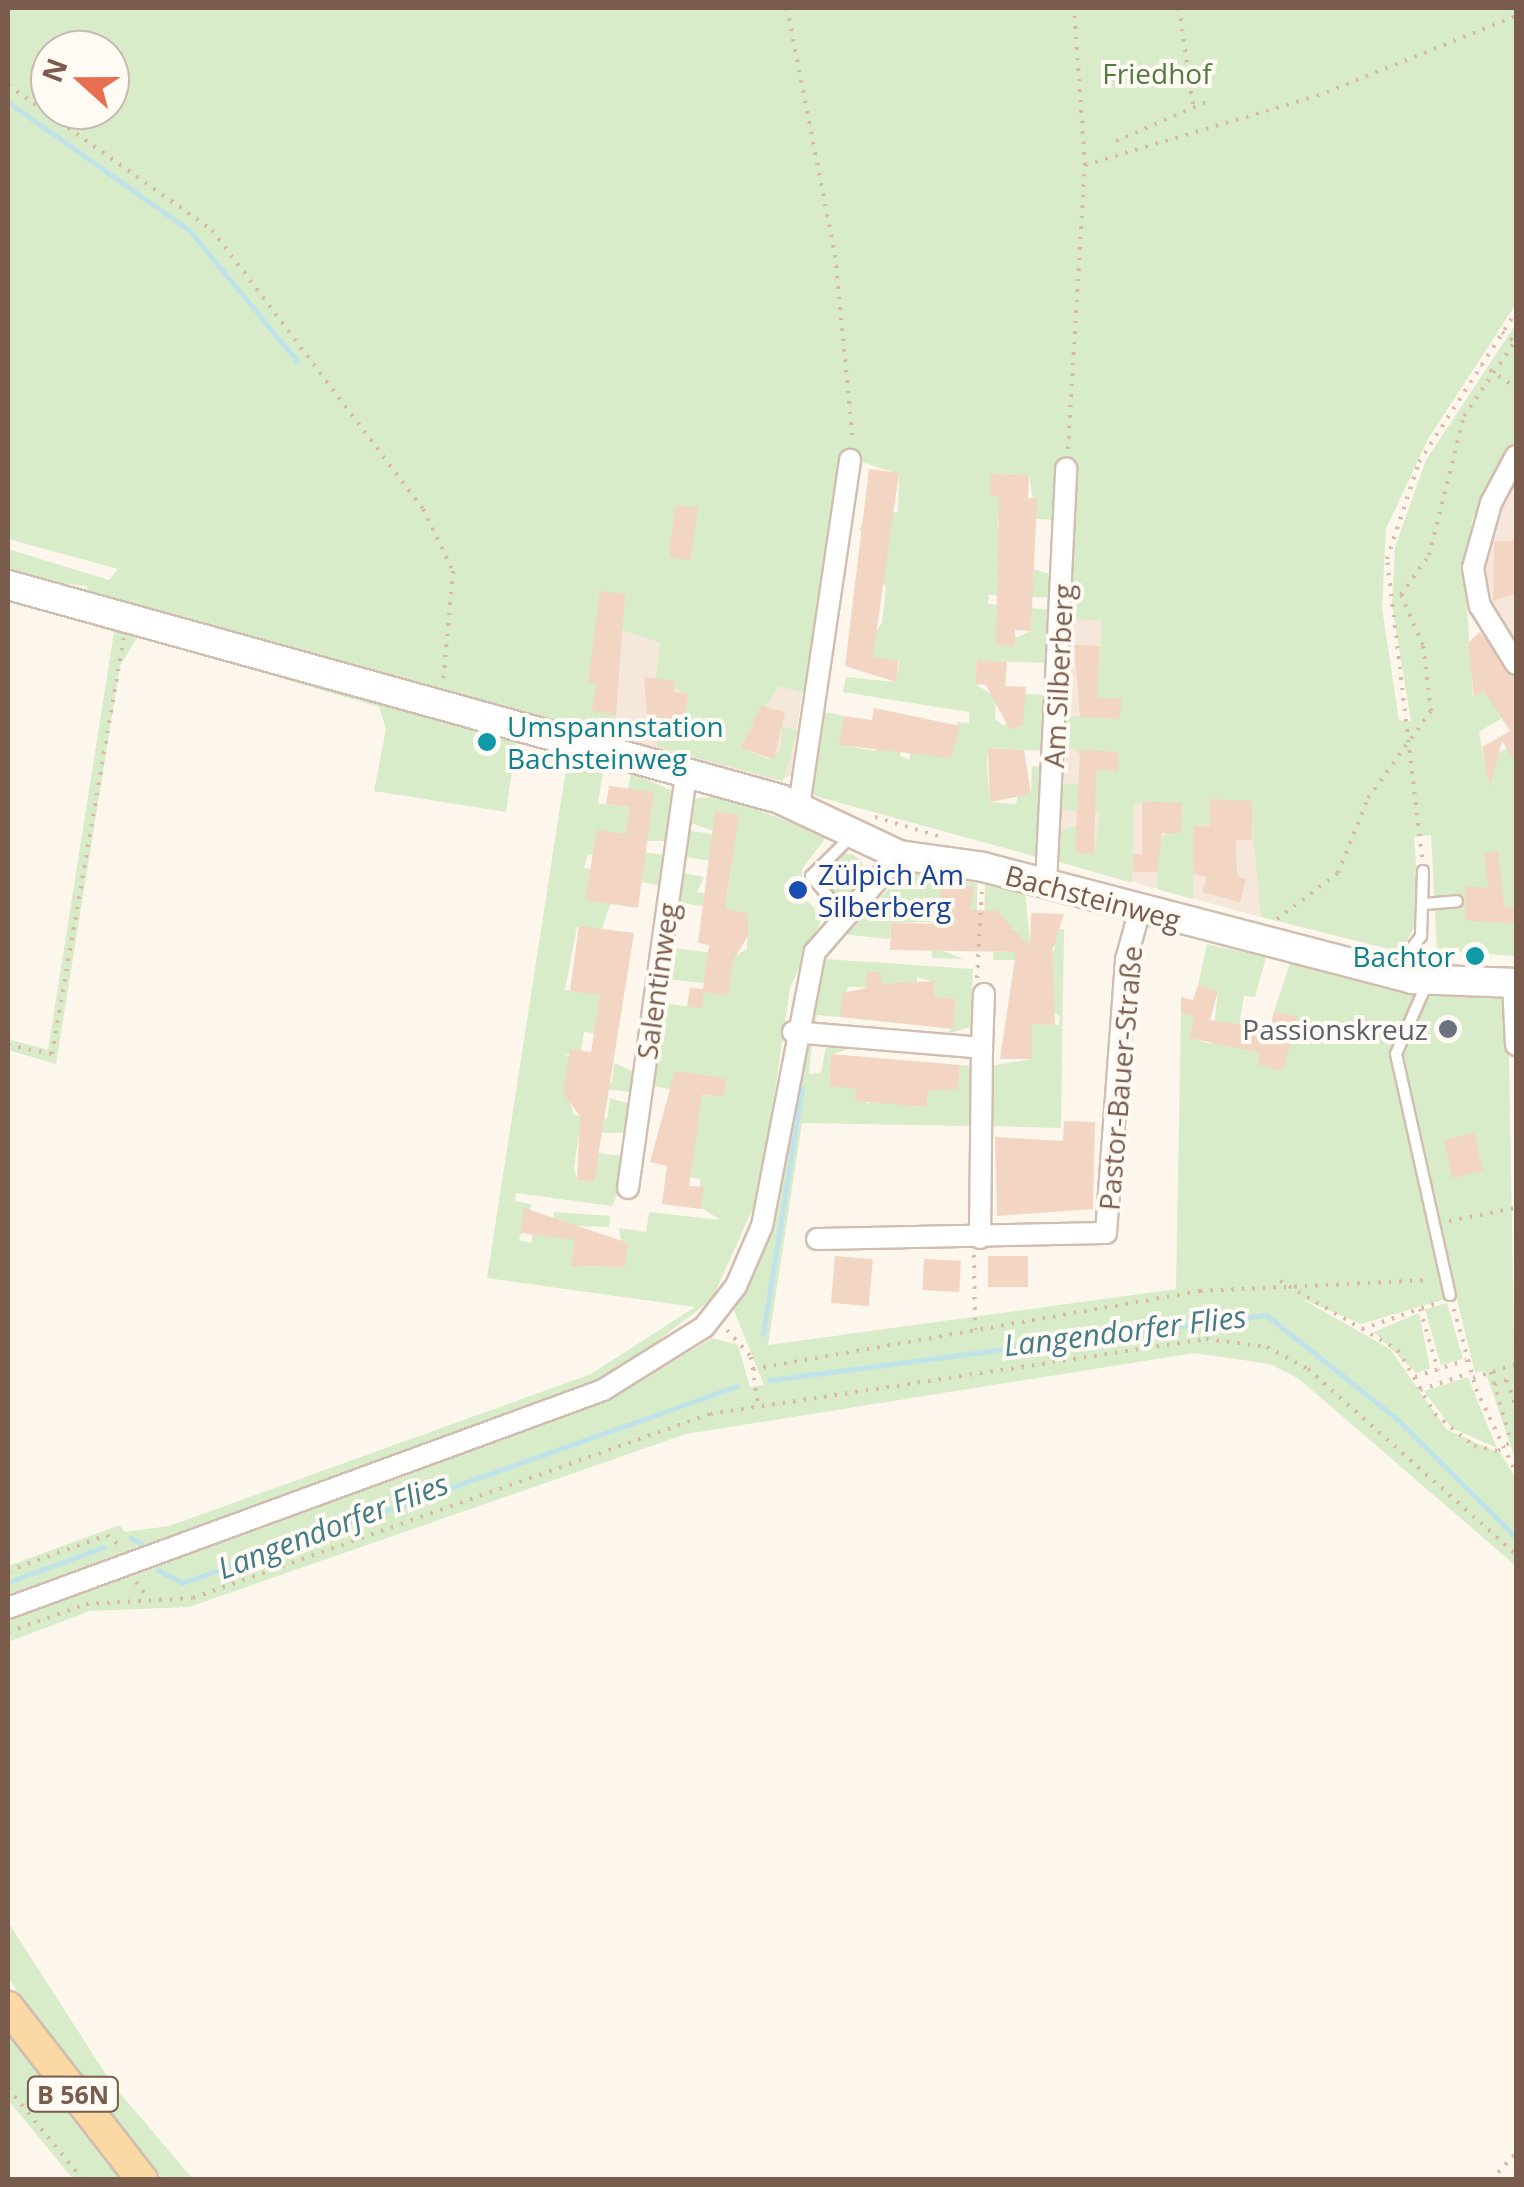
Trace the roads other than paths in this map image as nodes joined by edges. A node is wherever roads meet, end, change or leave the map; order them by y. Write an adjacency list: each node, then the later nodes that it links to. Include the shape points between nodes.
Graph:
1 (1516, 456): 5 (street, via 1473,568 1480,606)
2 (850, 460): 7 (street)
3 (1066, 473): 11 (street, Am Silberberg)
4 (8, 585): 6 (street, Bachsteinweg)
5 (1516, 664)
6 (686, 773): 7 (street, Bachsteinweg); 23 (street, Salentinweg)
7 (799, 806): 8 (street, Bachsteinweg)
8 (860, 824): 9 (street, Bachsteinweg); 15 (lane, via 821,857 811,876)
9 (899, 855): 11 (street, Bachsteinweg); 15 (street)
10 (1423, 872): 13 (lane)
11 (1046, 882): 14 (street, Bachsteinweg)
12 (1457, 901): 13 (lane)
13 (1425, 904): 16 (lane, via 1421,936)
14 (1140, 909): 16 (street, Bachsteinweg); 25 (street, Pastor-Bauer-Straße, via 1126,960 1106,1232)
15 (844, 915): 20 (street, via 815,952)
16 (1393, 974): 17 (street, Bachsteinweg)
17 (1428, 982): 18 (street, Bachsteinweg); 26 (lane, via 1396,1046)
18 (1515, 983): 21 (street)
19 (980, 989): 22 (street)
20 (793, 1032): 22 (street); 27 (street, via 762,1226 711,1320 603,1390)
21 (1516, 1045)
22 (982, 1048): 25 (street)
23 (628, 1188)
24 (817, 1239): 25 (street)
25 (977, 1239)
26 (1450, 1294)
27 (8, 1608)
28 (8, 2007): 29 (main road, B 56N)
29 (142, 2180)

